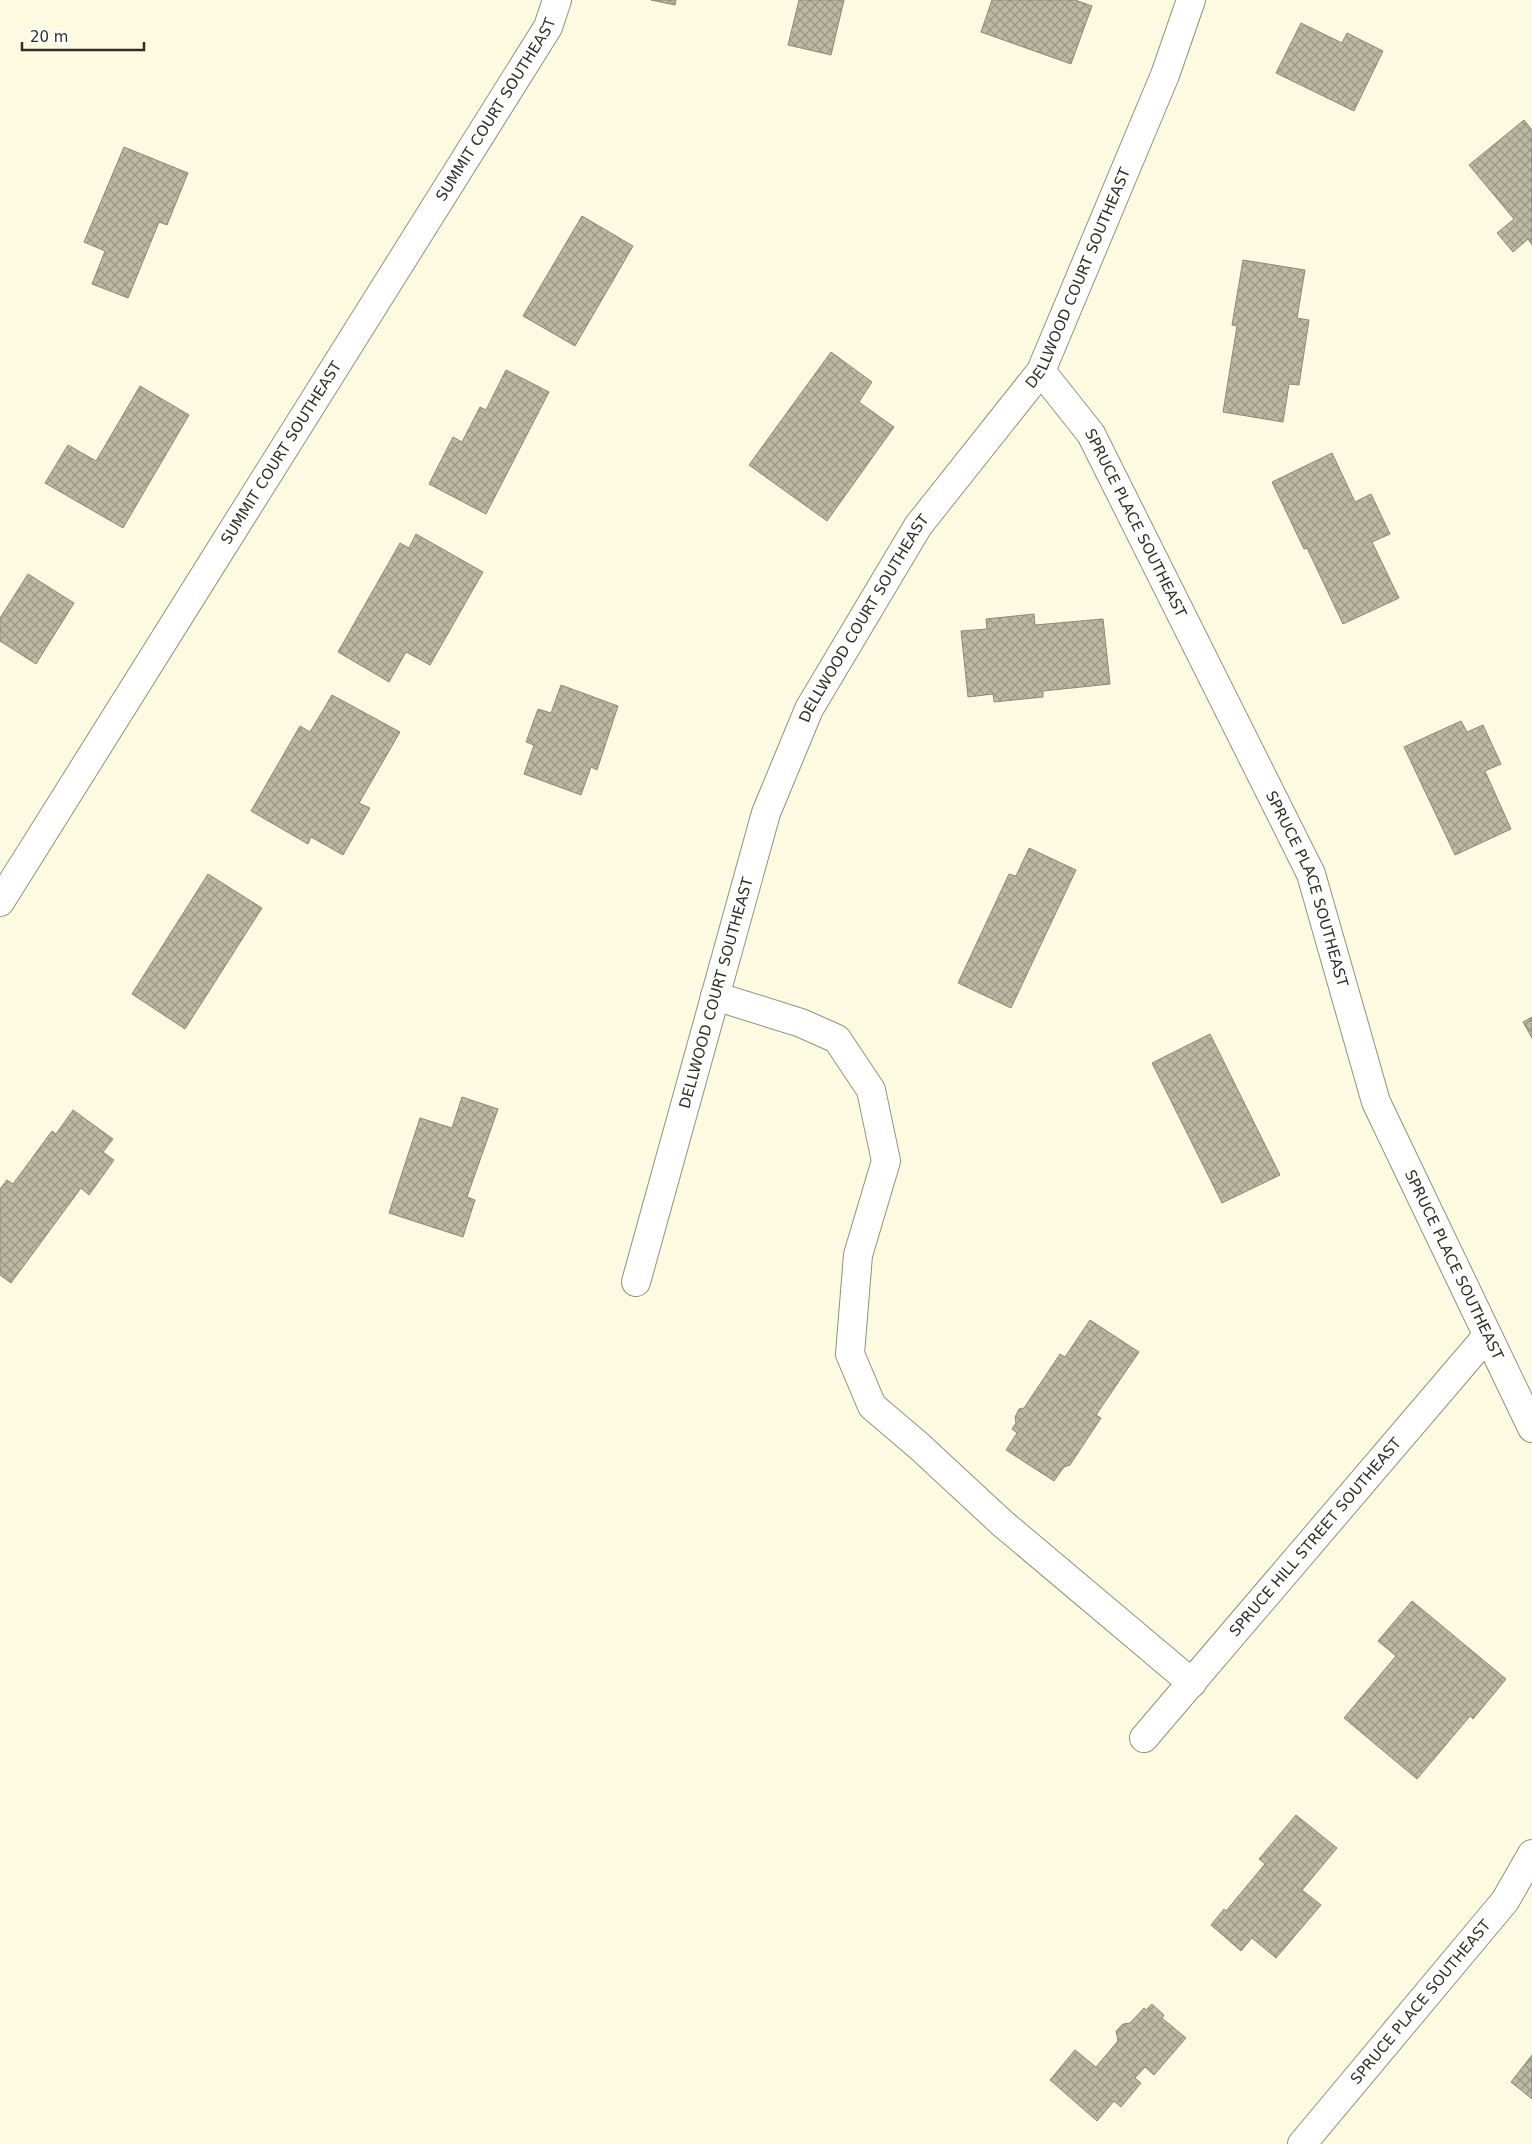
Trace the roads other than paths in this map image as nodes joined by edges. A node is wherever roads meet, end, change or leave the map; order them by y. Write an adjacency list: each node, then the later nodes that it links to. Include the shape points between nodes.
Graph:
1 (558, 0): 4 (street, SUMMIT COURT SOUTHEAST, via 548,27)
2 (1191, 0): 3 (street, DELLWOOD COURT SOUTHEAST, via 1165,75)
3 (1041, 371): 5 (street, DELLWOOD COURT SOUTHEAST, via 918,526 809,709 766,813); 7 (street, SPRUCE PLACE SOUTHEAST, via 1091,434 1311,874 1376,1102)
4 (0, 902)
5 (715, 996): 6 (street, DELLWOOD COURT SOUTHEAST); 9 (street, via 801,1022 837,1039 871,1090 886,1161 858,1255 850,1354 872,1406 1002,1523)
6 (636, 1282)
7 (1487, 1336): 8 (street, SPRUCE PLACE SOUTHEAST); 9 (street, SPRUCE HILL STREET SOUTHEAST)
8 (1532, 1428)
9 (1192, 1683): 10 (street, SPRUCE HILL STREET SOUTHEAST)
10 (1144, 1738)
11 (1532, 1854): 12 (street, SPRUCE PLACE SOUTHEAST, via 1505,1901)
12 (1302, 2144)

